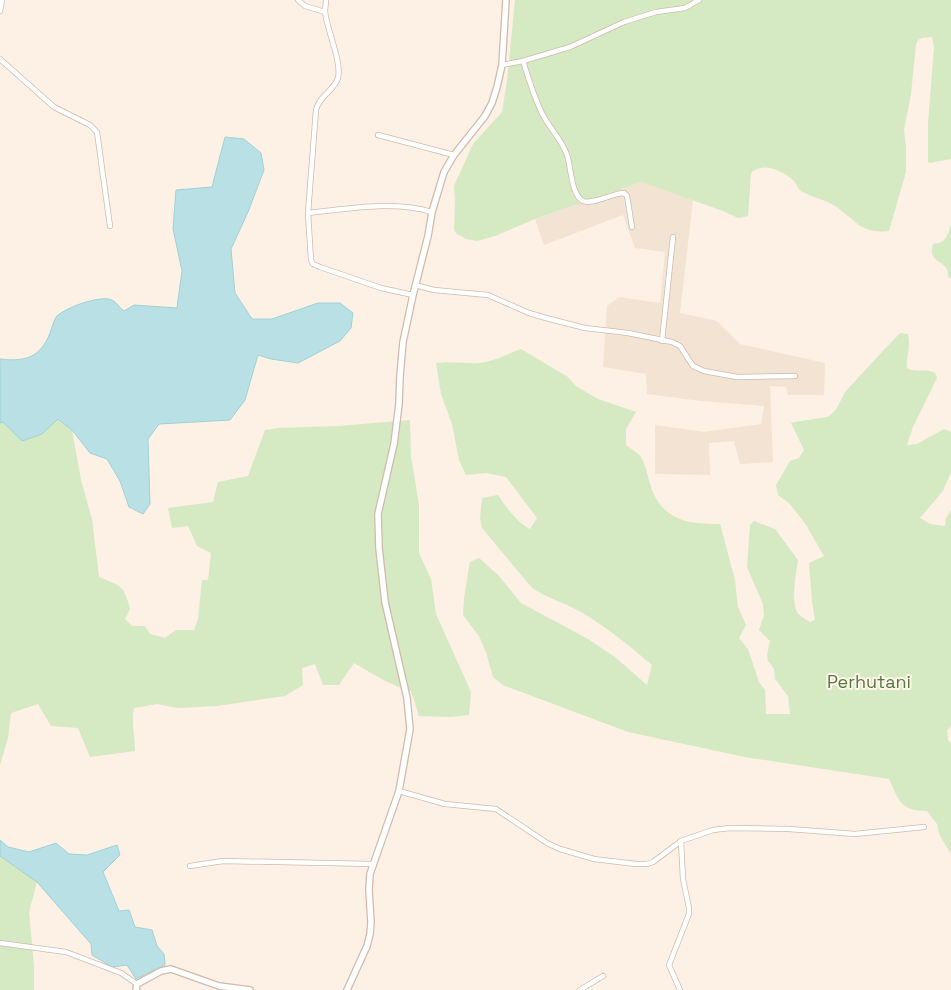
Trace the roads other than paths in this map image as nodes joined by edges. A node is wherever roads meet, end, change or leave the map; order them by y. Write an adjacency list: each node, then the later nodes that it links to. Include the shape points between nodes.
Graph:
1 (2, 0): 6 (street)
2 (298, 0): 7 (street, via 305,6)
3 (326, 0): 7 (street)
4 (506, 0): 10 (street)
5 (699, 0): 9 (street, via 685,8 656,12 624,22 570,47)
6 (0, 11)
7 (325, 12): 14 (street, via 338,74 335,84 319,100 316,110)
8 (0, 58): 15 (street, via 54,107 90,125 97,132)
9 (523, 61): 10 (street); 16 (street, via 543,115 564,147 579,198 584,202 624,194)
10 (502, 65): 12 (street, via 492,103)
11 (378, 135): 12 (street)
12 (454, 155): 13 (street, via 444,172)
13 (432, 212): 14 (street, via 410,207 378,206); 18 (street)
14 (308, 213): 19 (street, via 313,264 381,288)
15 (110, 226)
16 (632, 227)
17 (673, 237): 20 (street)
18 (415, 285): 19 (street); 20 (street, via 488,295 546,318)
19 (413, 295): 22 (street, via 403,342 394,444 378,514 385,602 410,711 410,730)
20 (662, 341): 21 (street, via 680,346 693,366 704,371 737,377)
21 (795, 376)
22 (399, 791): 24 (street, via 445,804 496,809 546,843 594,859 647,864); 25 (street)
23 (924, 827): 24 (street, via 855,834 730,828)
24 (681, 841): 33 (street, via 689,914 670,962)
25 (374, 864): 26 (street, via 223,861); 31 (street, via 369,882 370,934)
26 (190, 866)
27 (0, 943): 29 (street, via 66,952 121,974)
28 (603, 976): 32 (street)
29 (136, 987): 30 (street, via 161,970 171,970 219,986)
30 (250, 990)
31 (347, 990)
32 (580, 990)
33 (680, 990)

